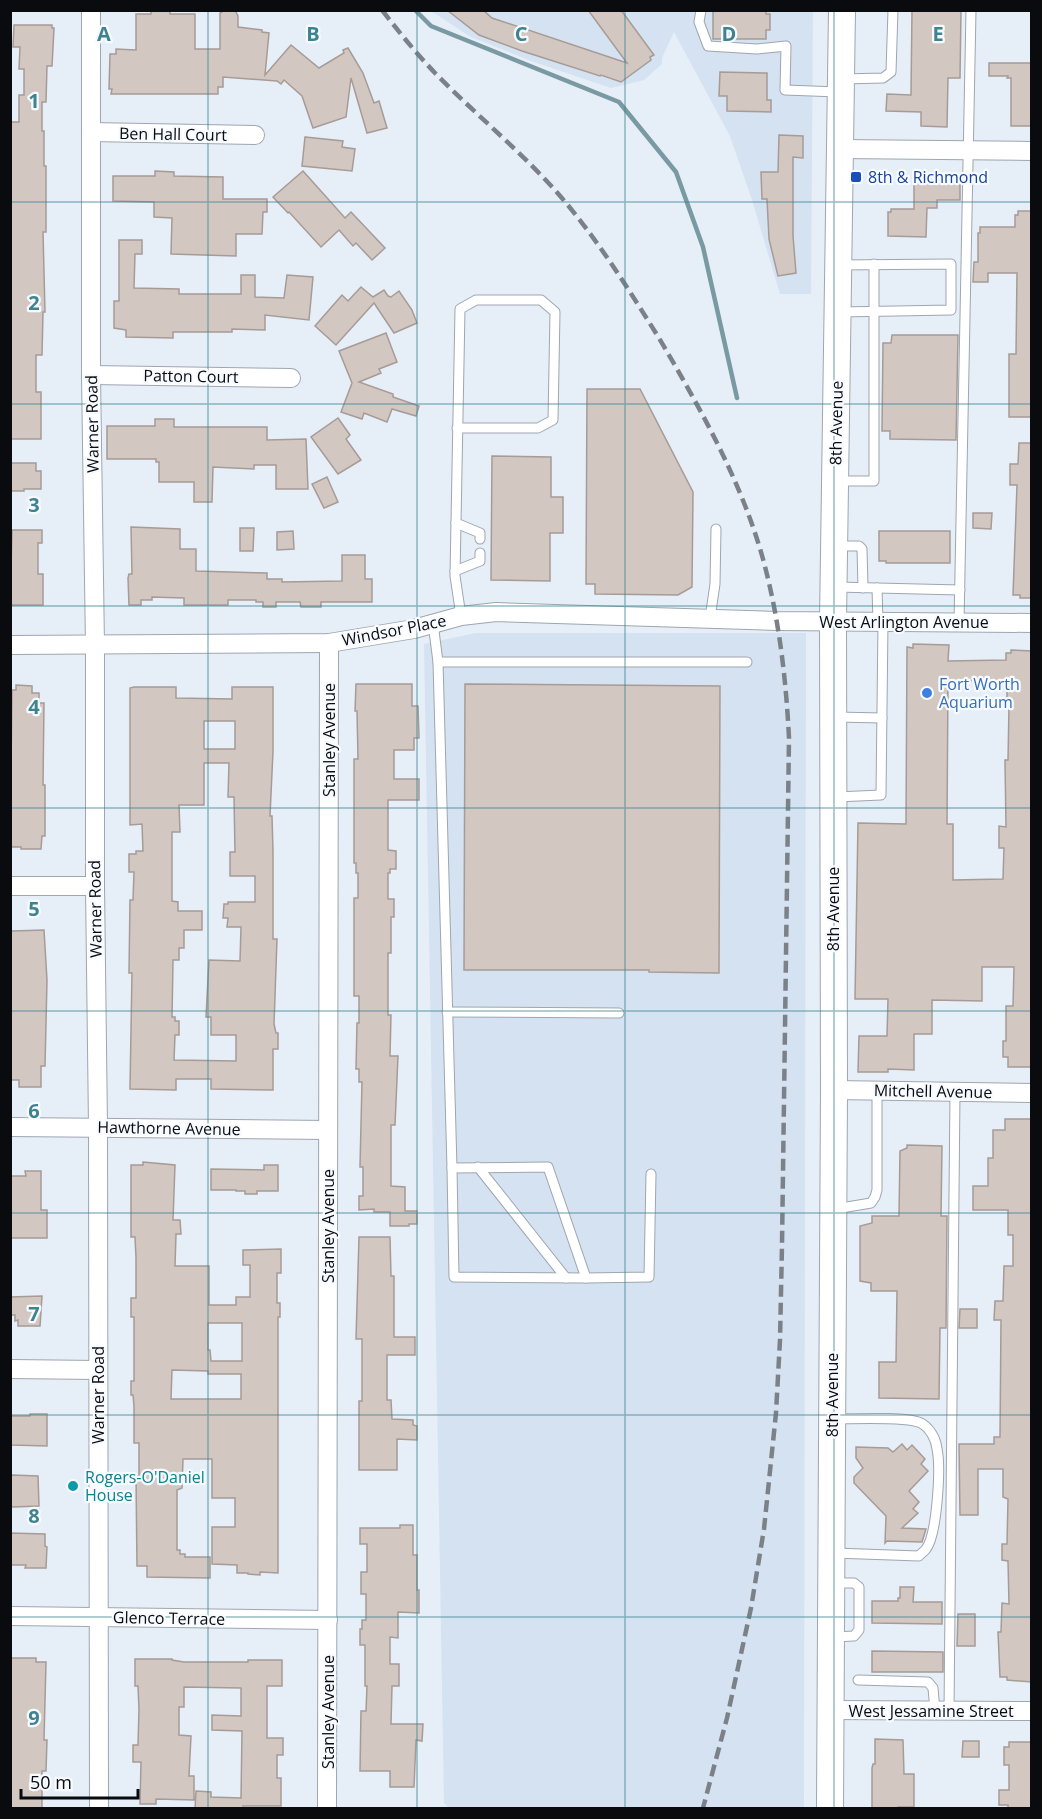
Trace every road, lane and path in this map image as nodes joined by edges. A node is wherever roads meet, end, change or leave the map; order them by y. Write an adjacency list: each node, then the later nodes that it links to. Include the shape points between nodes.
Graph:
1 (91, 10): 7 (street, Warner Road)
2 (701, 10): 6 (lane, via 699,22 708,46 786,46 785,90)
3 (842, 10): 6 (main road, 8th Avenue)
4 (893, 10): 6 (lane, via 891,72 883,78)
5 (971, 10): 10 (lane)
6 (841, 86): 9 (main road, 8th Avenue)
7 (91, 132): 8 (street, Ben Hall Court); 16 (street, Warner Road)
8 (255, 135)
9 (840, 149): 10 (street); 13 (main road, 8th Avenue)
10 (968, 151): 11 (street); 29 (lane)
11 (1032, 151)
12 (874, 264): 13 (lane); 14 (lane); 14 (lane, via 951,264 951,310)
13 (838, 265): 15 (main road, 8th Avenue)
14 (874, 311): 15 (lane); 19 (lane, via 874,481)
15 (838, 312): 19 (main road, 8th Avenue)
16 (91, 375): 17 (street, Patton Court); 40 (street, Warner Road)
17 (291, 378)
18 (457, 428): 18 (lane, via 460,309 476,300 542,300 555,312 553,420 538,428); 20 (lane)
19 (835, 481): 23 (main road, 8th Avenue)
20 (456, 523): 22 (lane, via 480,533); 25 (lane)
21 (716, 529): 31 (lane)
22 (480, 539)
23 (834, 546): 26 (main road, 8th Avenue); 27 (lane, via 862,549)
24 (480, 553): 25 (lane, via 480,561)
25 (455, 571): 30 (lane)
26 (834, 587): 27 (lane); 33 (main road, 8th Avenue)
27 (863, 588): 28 (lane)
28 (877, 588): 29 (lane); 35 (lane)
29 (960, 590): 36 (lane)
30 (461, 616): 31 (street, Windsor Place, via 496,612); 34 (street, Windsor Place)
31 (710, 618): 32 (street, Windsor Place)
32 (777, 621): 33 (street, West Arlington Avenue)
33 (833, 621): 35 (street, West Arlington Avenue); 43 (main road, 8th Avenue)
34 (433, 622): 38 (street, Windsor Place, via 414,629); 41 (lane)
35 (880, 622): 36 (street, West Arlington Avenue); 44 (lane)
36 (959, 622): 37 (street, West Arlington Avenue)
37 (1032, 623)
38 (329, 643): 40 (street, Windsor Place); 56 (street, Stanley Avenue)
39 (10, 645): 40 (street, Windsor Place)
40 (95, 646): 47 (street, Warner Road)
41 (438, 662): 42 (lane); 48 (lane)
42 (747, 662)
43 (833, 717): 44 (lane); 45 (main road, 8th Avenue)
44 (882, 718): 45 (lane, via 881,795)
45 (833, 797): 50 (main road, 8th Avenue)
46 (10, 886): 47 (street)
47 (95, 886): 55 (street, Warner Road)
48 (447, 1012): 49 (lane); 58 (lane)
49 (619, 1013)
50 (834, 1090): 51 (street, Mitchell Avenue); 60 (main road, 8th Avenue)
51 (878, 1090): 52 (street, Mitchell Avenue); 60 (lane, via 875,1197 871,1203)
52 (955, 1092): 53 (street, Mitchell Avenue); 72 (lane)
53 (1032, 1093)
54 (10, 1127): 55 (street, Hawthorne Avenue)
55 (98, 1128): 56 (street, Hawthorne Avenue); 64 (street, Warner Road)
56 (328, 1130): 69 (street, Stanley Avenue)
57 (478, 1167): 58 (lane); 61 (lane); 62 (lane, via 548,1167)
58 (452, 1168): 61 (lane, via 454,1277)
59 (651, 1174): 62 (lane, via 649,1277)
60 (833, 1209): 65 (main road, 8th Avenue)
61 (566, 1278): 62 (lane)
62 (586, 1278)
63 (10, 1369): 64 (street)
64 (98, 1370): 68 (street, Warner Road)
65 (832, 1419): 66 (main road, 8th Avenue); 66 (lane, via 919,1422 929,1428 937,1448 939,1469 932,1534 919,1556)
66 (832, 1553): 71 (main road, 8th Avenue)
67 (10, 1616): 68 (street, Glenco Terrace)
68 (99, 1617): 69 (street, Glenco Terrace); 74 (street, Warner Road)
69 (328, 1620): 75 (street, Stanley Avenue)
70 (858, 1680): 72 (lane, via 928,1682)
71 (831, 1710): 72 (street, West Jessamine Street); 76 (main road, 8th Avenue)
72 (942, 1711): 73 (street, West Jessamine Street)
73 (1032, 1711)
74 (99, 1809)
75 (327, 1809)
76 (830, 1809)

